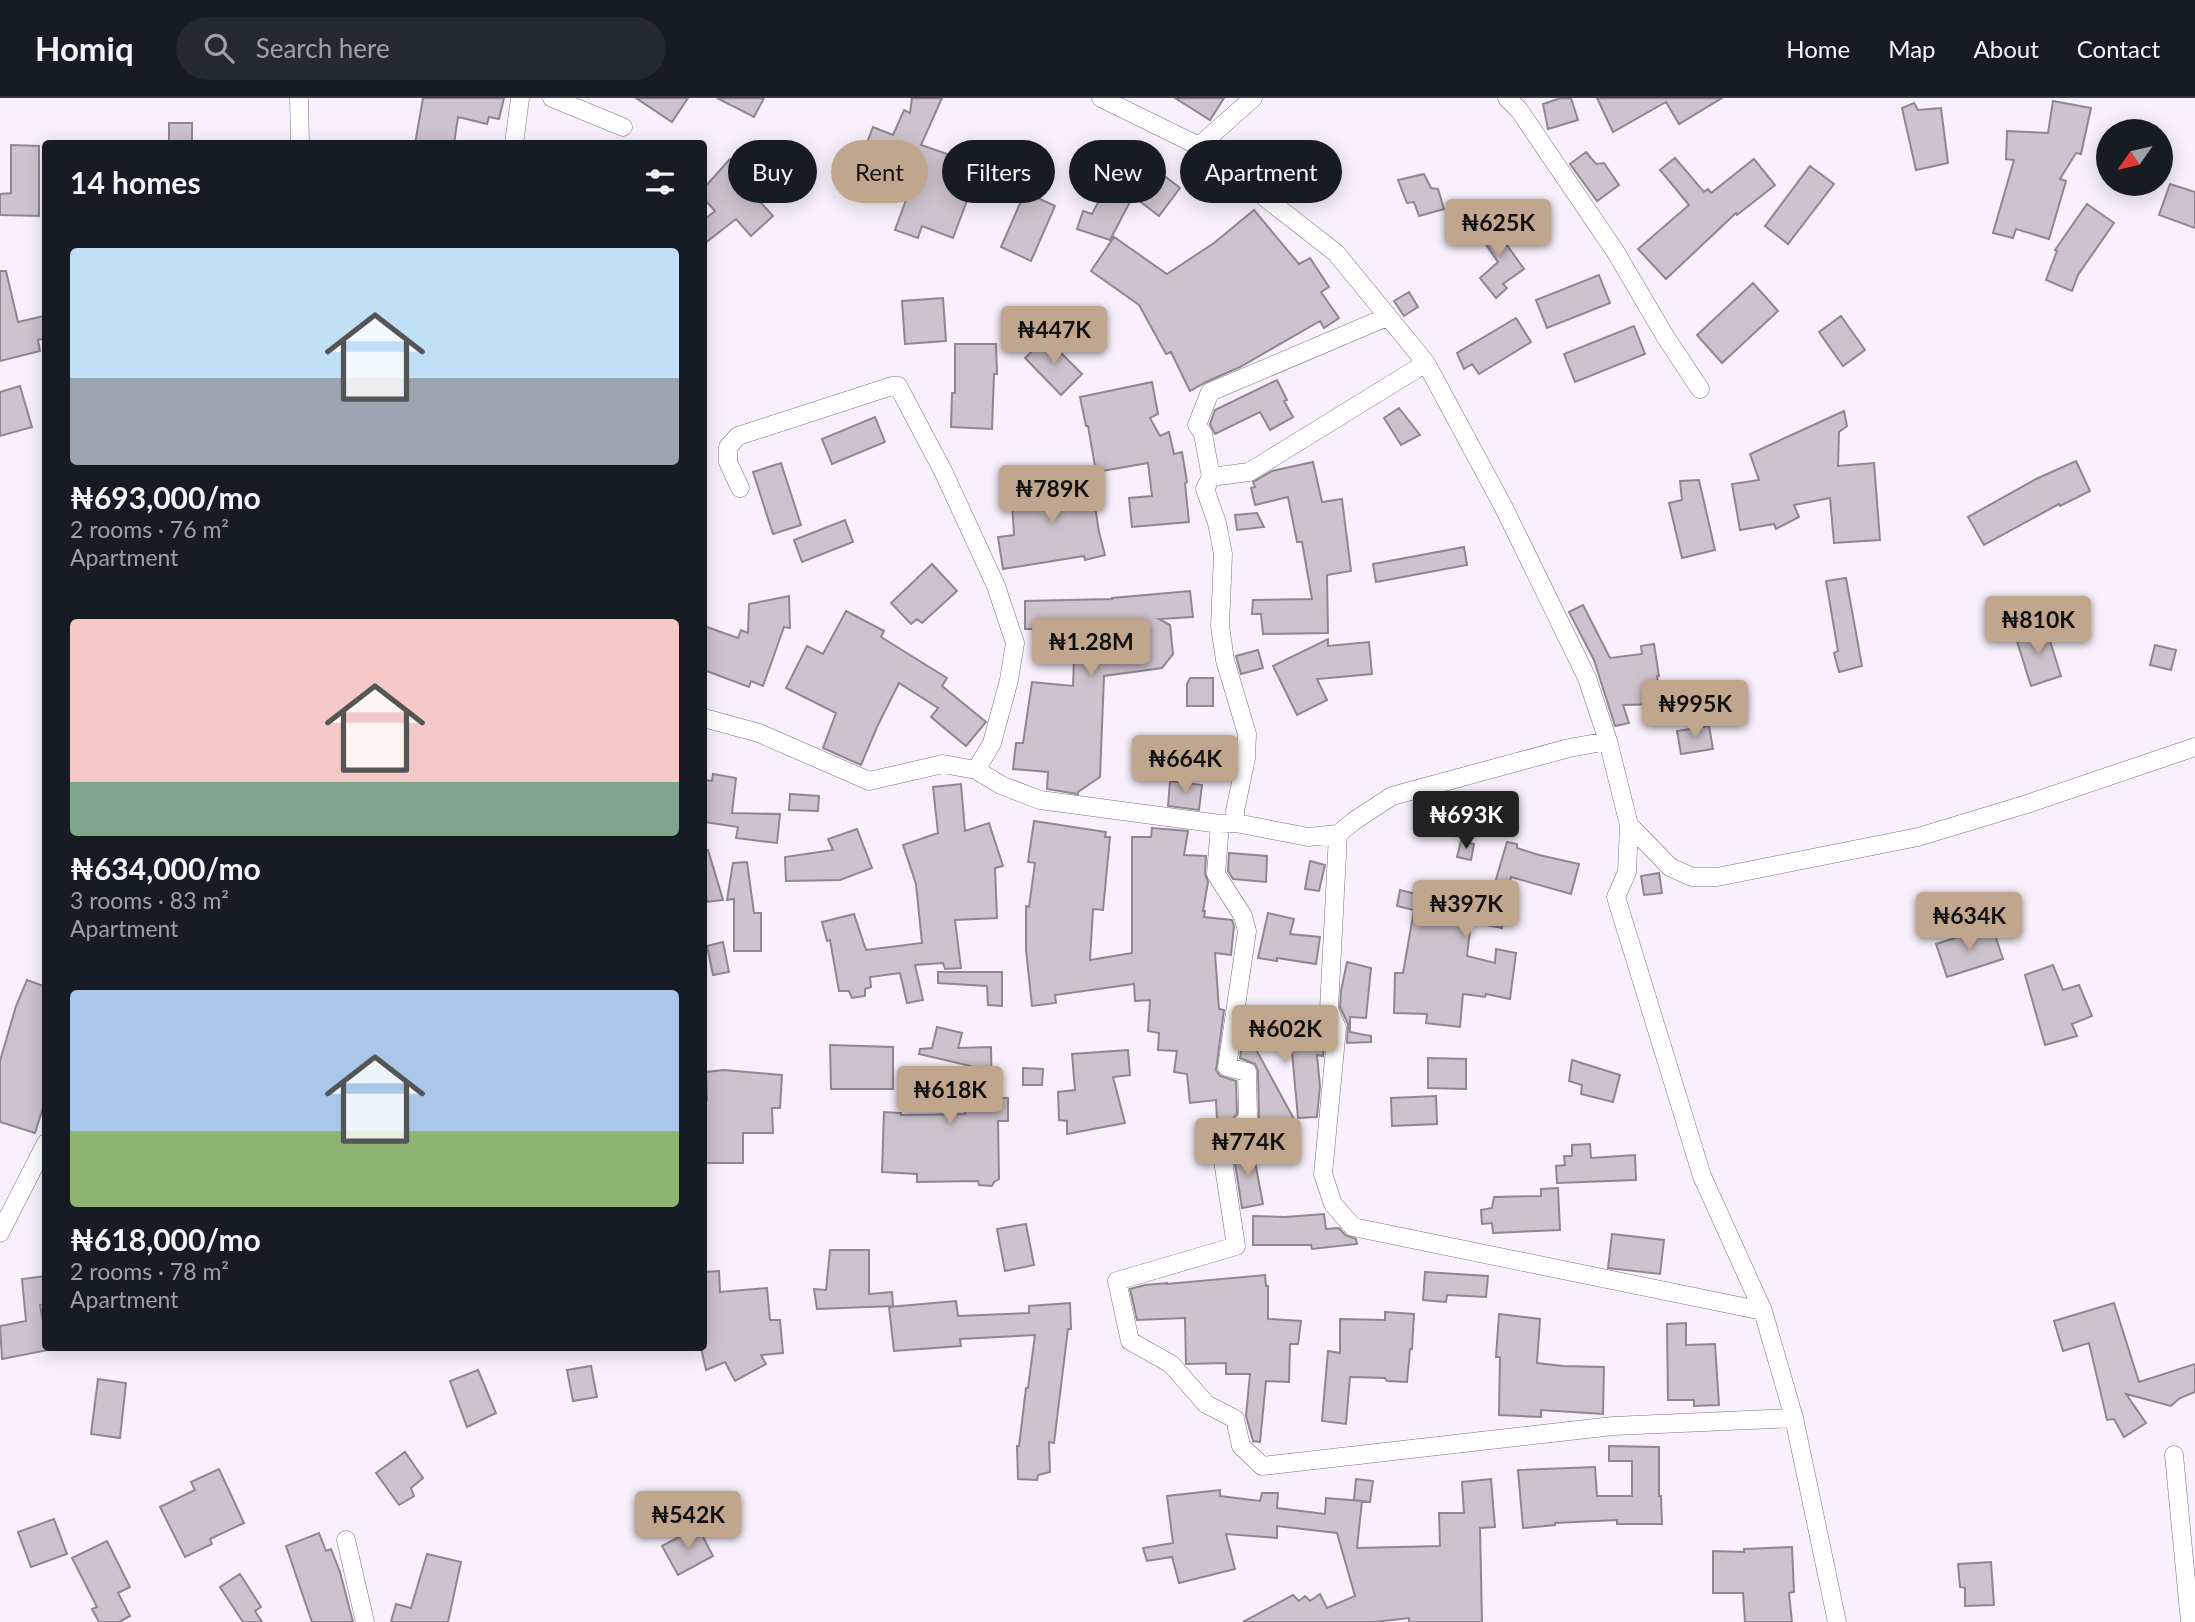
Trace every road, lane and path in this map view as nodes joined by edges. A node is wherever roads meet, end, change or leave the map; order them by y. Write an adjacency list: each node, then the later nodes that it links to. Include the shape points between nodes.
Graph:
1 (299, 98): 8 (street)
2 (520, 98): 9 (street)
3 (552, 98): 7 (street)
4 (1101, 98): 10 (street)
5 (1253, 98): 11 (street)
6 (1507, 98): 15 (street, via 1615,251)
7 (623, 127)
8 (300, 140)
9 (515, 140)
10 (1187, 140)
11 (1206, 140)
12 (1272, 203): 13 (street, via 1336,253)
13 (1387, 317): 14 (street); 16 (street, via 1210,392 1197,425 1203,434)
14 (1426, 363): 16 (street, via 1249,472); 19 (street, via 1587,678)
15 (1700, 389)
16 (1210, 477): 22 (street, via 1205,489 1223,554 1220,626 1247,734 1247,758)
17 (740, 488): 21 (street, via 728,462 728,447 738,436 898,386 996,586 1015,643 992,743)
18 (707, 719): 21 (street, via 759,733 869,781 943,764)
19 (1608, 741): 23 (street); 24 (street, via 1392,796)
20 (2195, 747): 23 (street, via 1918,837 1717,877 1692,877 1670,867)
21 (976, 770): 22 (street, via 1040,800)
22 (1228, 824): 24 (street, via 1308,837); 28 (street, via 1216,874 1243,916 1247,932 1227,1067 1247,1072 1248,1118 1222,1154 1236,1246 1117,1281 1130,1342 1171,1364 1206,1404 1235,1419 1241,1446 1262,1466 1579,1429)
23 (1629, 825): 27 (street, via 1627,872 1616,897 1702,1175)
24 (1339, 834): 27 (street, via 1329,1009 1337,1028 1323,1174 1333,1204 1353,1227)
25 (42, 1151): 26 (street)
26 (0, 1233)
27 (1763, 1311): 28 (street)
28 (1794, 1418): 32 (street)
29 (2174, 1455): 33 (street)
30 (346, 1540): 31 (street)
31 (365, 1622)
32 (1837, 1622)
33 (2190, 1622)

